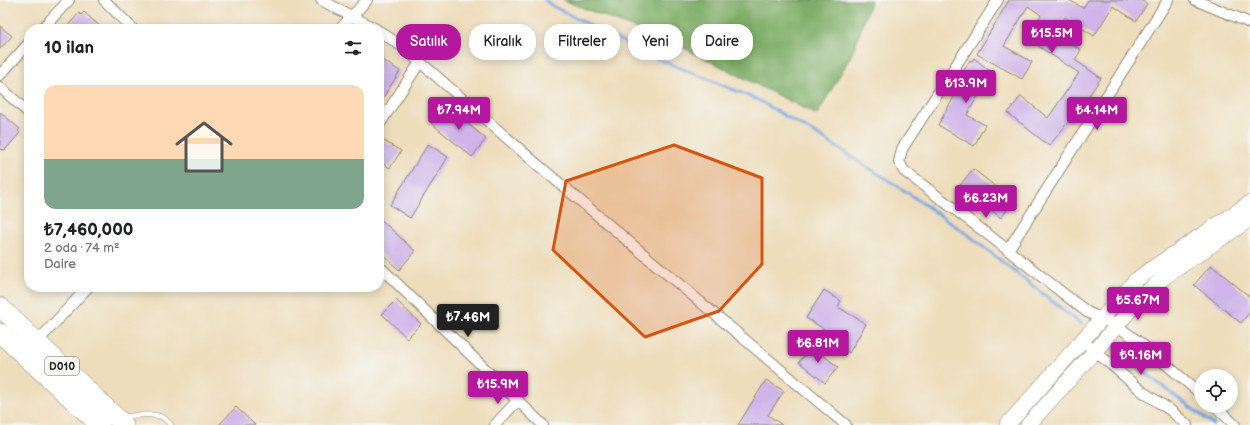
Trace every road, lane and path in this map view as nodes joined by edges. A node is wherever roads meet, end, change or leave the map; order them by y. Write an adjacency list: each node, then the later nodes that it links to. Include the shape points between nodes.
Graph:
1 (69, 0): 10 (street)
2 (104, 0): 11 (street)
3 (321, 0): 8 (street)
4 (367, 0): 8 (street)
5 (998, 0): 23 (street, via 902,149 899,162 904,171)
6 (1168, 0): 23 (street)
7 (1195, 0): 9 (street)
8 (352, 17): 12 (street); 13 (street)
9 (1250, 23)
10 (47, 24)
11 (128, 24)
12 (345, 24)
13 (366, 24)
14 (384, 34): 16 (street)
15 (24, 49): 17 (street)
16 (420, 62): 20 (street); 40 (street)
17 (0, 75)
18 (0, 87): 19 (street)
19 (24, 109)
20 (384, 117)
21 (1250, 203): 27 (main road, via 1136,280)
22 (1250, 219): 28 (main road, via 1166,276 1142,296)
23 (1008, 250): 27 (street, via 1087,312)
24 (384, 271): 34 (street)
25 (83, 292): 31 (street)
26 (0, 306): 31 (highway, D010)
27 (1102, 318): 28 (street); 30 (main road)
28 (1116, 325): 32 (main road); 33 (street, via 1143,344)
29 (0, 333): 36 (highway, D010)
30 (1082, 340): 32 (street); 41 (main road)
31 (37, 342): 36 (highway, D010)
32 (1095, 351): 42 (main road); 43 (street)
33 (1194, 388)
34 (518, 400): 38 (street); 39 (street)
35 (1222, 413): 44 (street)
36 (114, 423): 37 (lane, via 132,416 150,415 164,418)
37 (171, 425)
38 (495, 425)
39 (543, 425)
40 (846, 425)
41 (1007, 425)
42 (1028, 425)
43 (1187, 425)
44 (1235, 425)

